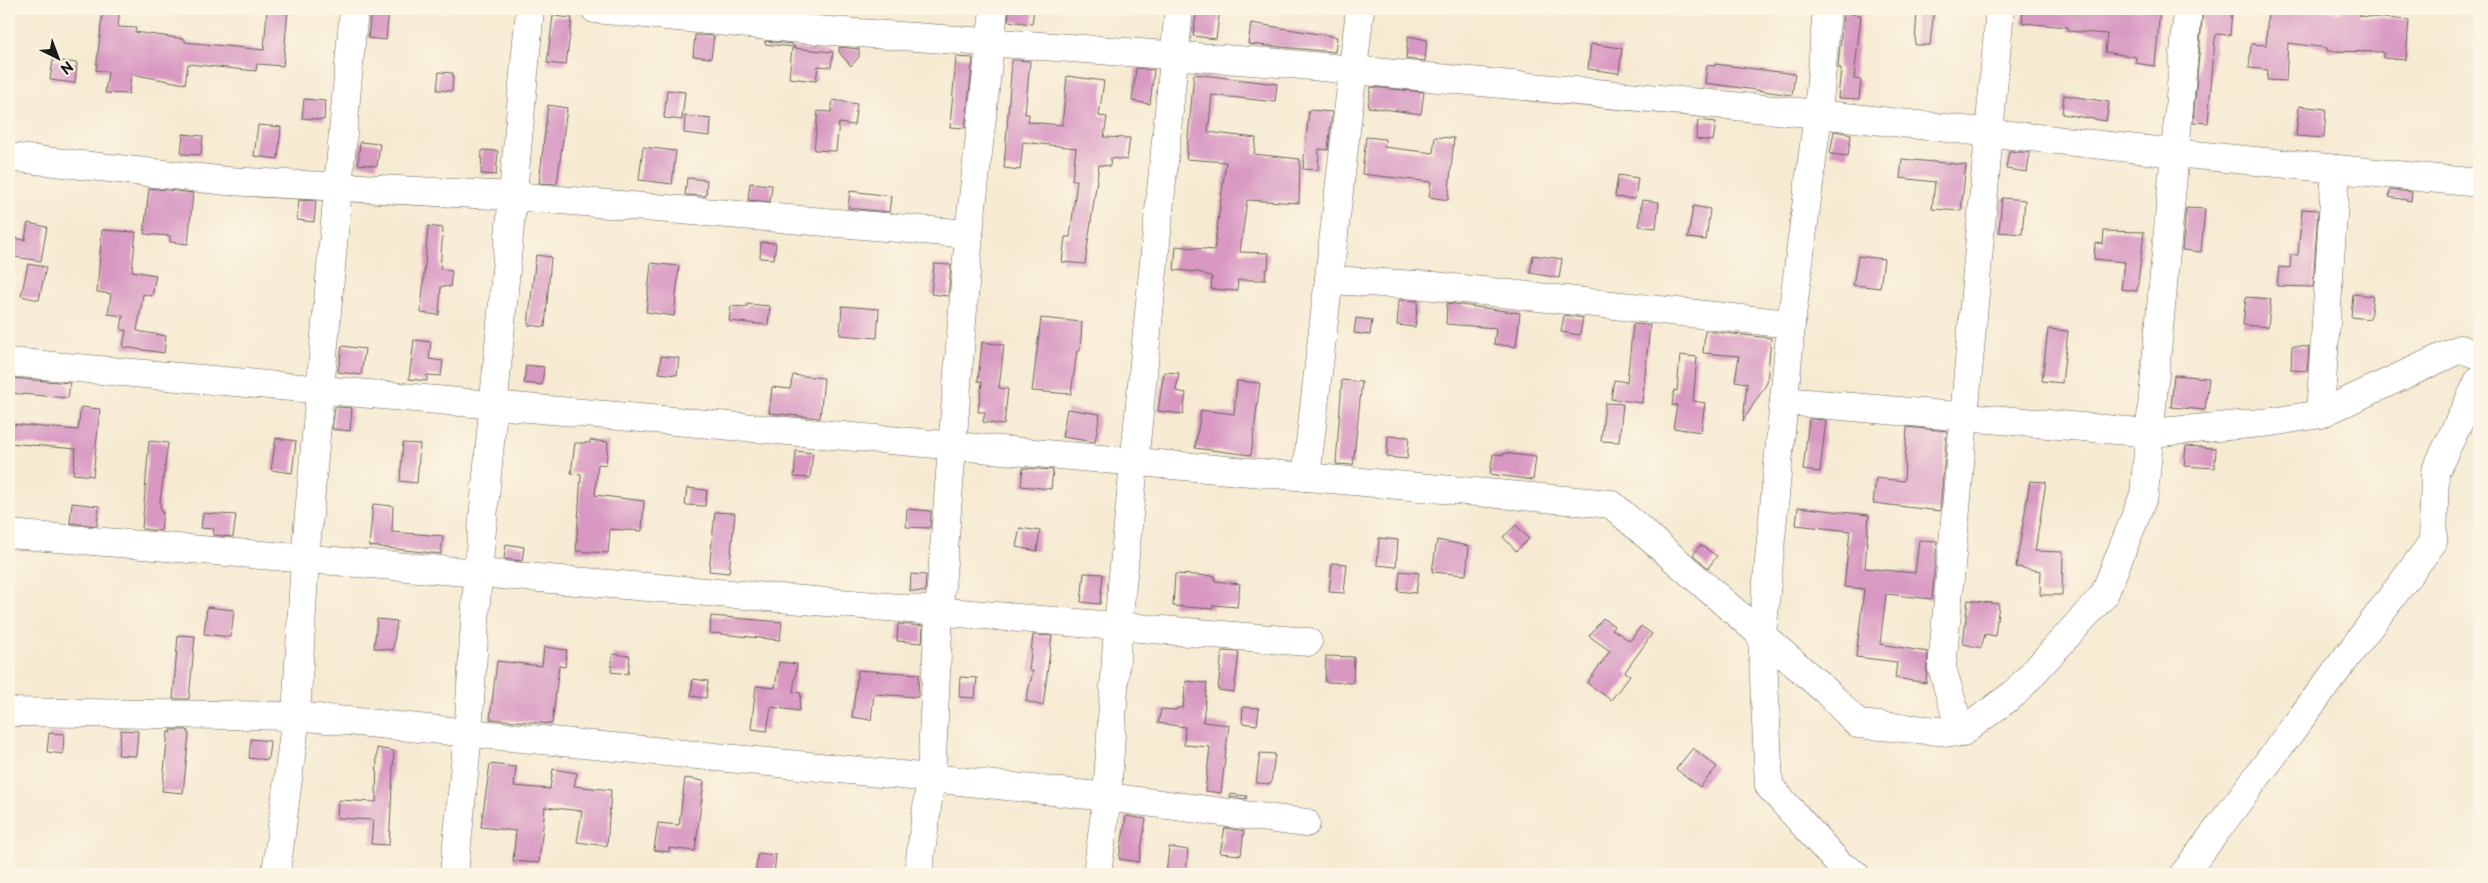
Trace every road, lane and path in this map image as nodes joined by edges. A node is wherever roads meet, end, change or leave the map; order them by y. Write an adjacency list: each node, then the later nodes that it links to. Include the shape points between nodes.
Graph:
1 (354, 9): 19 (street)
2 (530, 9): 20 (street)
3 (595, 9): 10 (street, via 788,28)
4 (994, 9): 10 (street)
5 (1179, 9): 11 (street)
6 (1360, 9): 12 (street)
7 (1827, 9): 13 (street)
8 (2000, 9): 14 (street)
9 (2188, 9): 15 (street)
10 (992, 42): 11 (street); 21 (street)
11 (1174, 54): 12 (street); 34 (street)
12 (1353, 70): 13 (street); 22 (street)
13 (1818, 114): 14 (street); 23 (street)
14 (1989, 132): 15 (street); 31 (street)
15 (2175, 153): 17 (street); 32 (street)
16 (9, 157): 19 (street, via 227,181)
17 (2336, 169): 18 (street); 30 (street)
18 (2479, 183)
19 (338, 187): 20 (street); 27 (street)
20 (512, 196): 21 (street); 29 (street)
21 (969, 234): 33 (street)
22 (1329, 280): 23 (street, via 1435,286); 35 (street)
23 (1791, 324): 28 (street)
24 (2479, 355): 30 (street, via 2460,349)
25 (9, 362): 27 (street)
26 (2479, 380): 55 (street, via 2435,472 2434,542)
27 (320, 390): 29 (street); 37 (street)
28 (1784, 401): 31 (street); 41 (street)
29 (493, 405): 33 (street); 38 (street)
30 (2320, 414): 32 (street, via 2272,422)
31 (1964, 417): 32 (street); 45 (street, via 1942,668)
32 (2150, 433): 45 (street, via 2144,495 2104,595 2015,693)
33 (952, 446): 34 (street); 39 (street)
34 (1134, 462): 35 (street); 40 (street)
35 (1306, 477): 41 (street, via 1611,504)
36 (9, 534): 37 (street)
37 (305, 559): 38 (street); 44 (street)
38 (478, 573): 39 (street); 46 (street)
39 (939, 612): 40 (street); 47 (street)
40 (1118, 626): 42 (street); 48 (street)
41 (1762, 636): 45 (street, via 1826,691 1858,724); 54 (street, via 1769,786 1840,865)
42 (1308, 642)
43 (9, 712): 44 (street)
44 (296, 716): 46 (street); 50 (street)
45 (1961, 732)
46 (468, 734): 47 (street); 51 (street)
47 (931, 778): 48 (street); 52 (street)
48 (1107, 797): 49 (street); 53 (street)
49 (1306, 823)
50 (276, 874)
51 (454, 874)
52 (918, 874)
53 (1097, 874)
54 (1855, 874)
55 (2184, 874)

